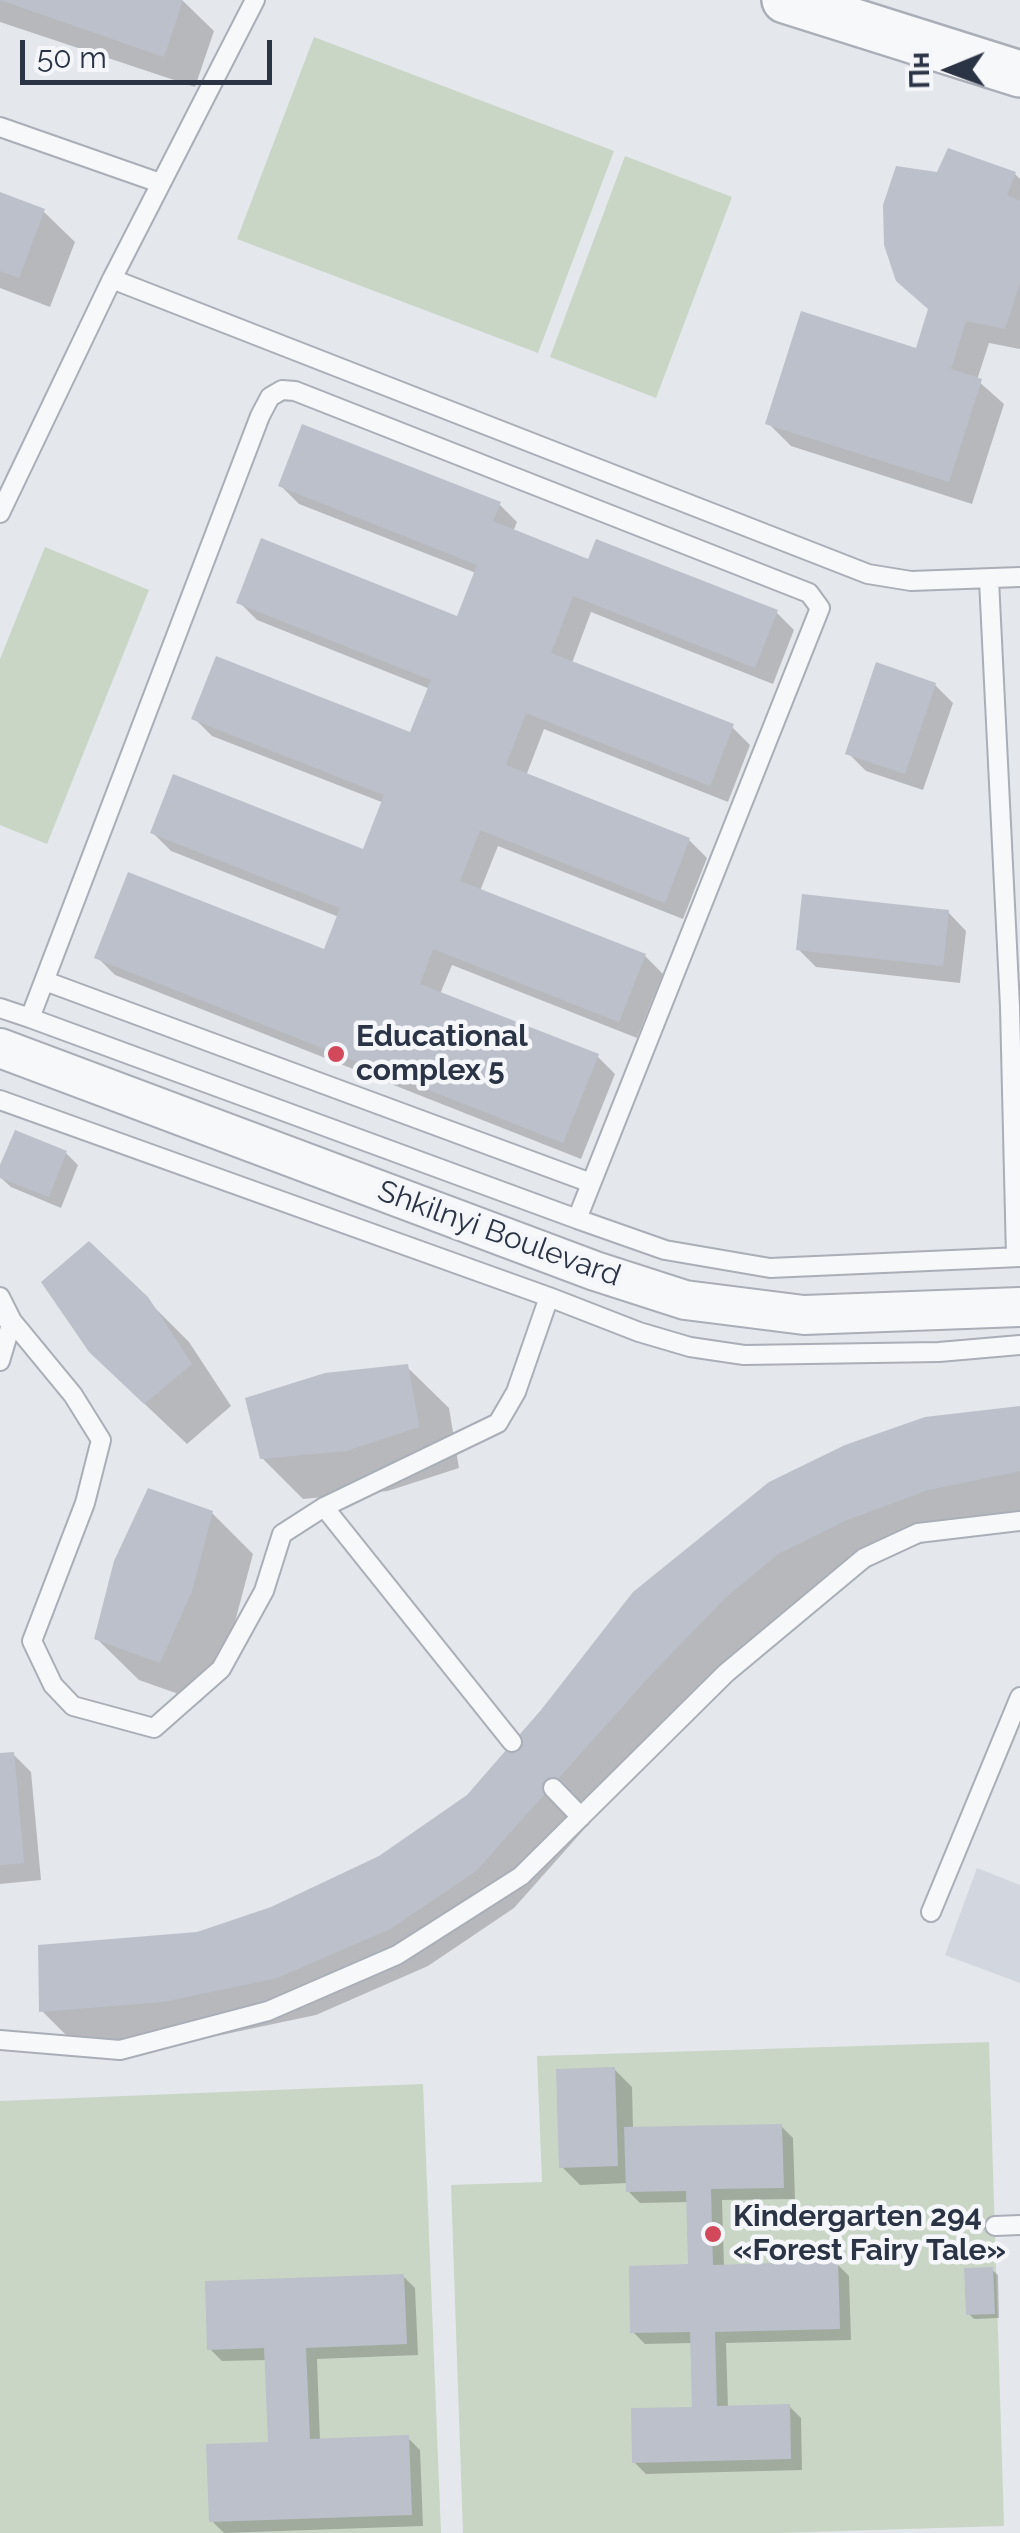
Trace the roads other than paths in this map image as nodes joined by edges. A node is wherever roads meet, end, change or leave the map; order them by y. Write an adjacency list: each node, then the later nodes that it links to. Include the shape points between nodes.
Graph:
1 (255, 0): 5 (lane)
2 (785, 0): 3 (street)
3 (1020, 74)
4 (0, 128): 5 (lane)
5 (160, 183): 6 (lane)
6 (112, 279): 7 (lane); 9 (lane, via 868,574)
7 (1, 509)
8 (1020, 577): 9 (lane)
9 (989, 580): 11 (lane)
10 (45, 981): 13 (lane); 16 (lane); 16 (lane, via 260,416 270,397 294,391 809,593 820,608)
11 (1015, 1007): 18 (lane)
12 (0, 1008): 13 (lane)
13 (30, 1018): 17 (lane)
14 (0, 1048): 21 (street, Shkilnyi Boulevard, via 685,1300 804,1315)
15 (0, 1100): 20 (lane)
16 (591, 1184): 17 (lane)
17 (578, 1218): 18 (lane, via 665,1250 770,1268)
18 (1018, 1257)
19 (0, 1297): 22 (lane)
20 (548, 1297): 23 (lane, via 656,1337 744,1355); 25 (lane, via 516,1392 498,1423)
21 (1020, 1307)
22 (6, 1318): 24 (lane); 25 (lane, via 74,1395 101,1440 85,1503 32,1641 53,1685 73,1706 154,1728 221,1669 264,1591 282,1534)
23 (1020, 1345)
24 (0, 1362)
25 (324, 1507): 28 (lane)
26 (1020, 1521): 30 (lane, via 918,1533 864,1558 726,1673)
27 (1020, 1697): 31 (lane)
28 (512, 1742)
29 (553, 1788): 30 (lane)
30 (581, 1817): 32 (lane, via 521,1876 408,1948 268,2012 120,2050)
31 (930, 1912)
32 (0, 2040)
33 (1020, 2225): 34 (lane)
34 (995, 2226)

